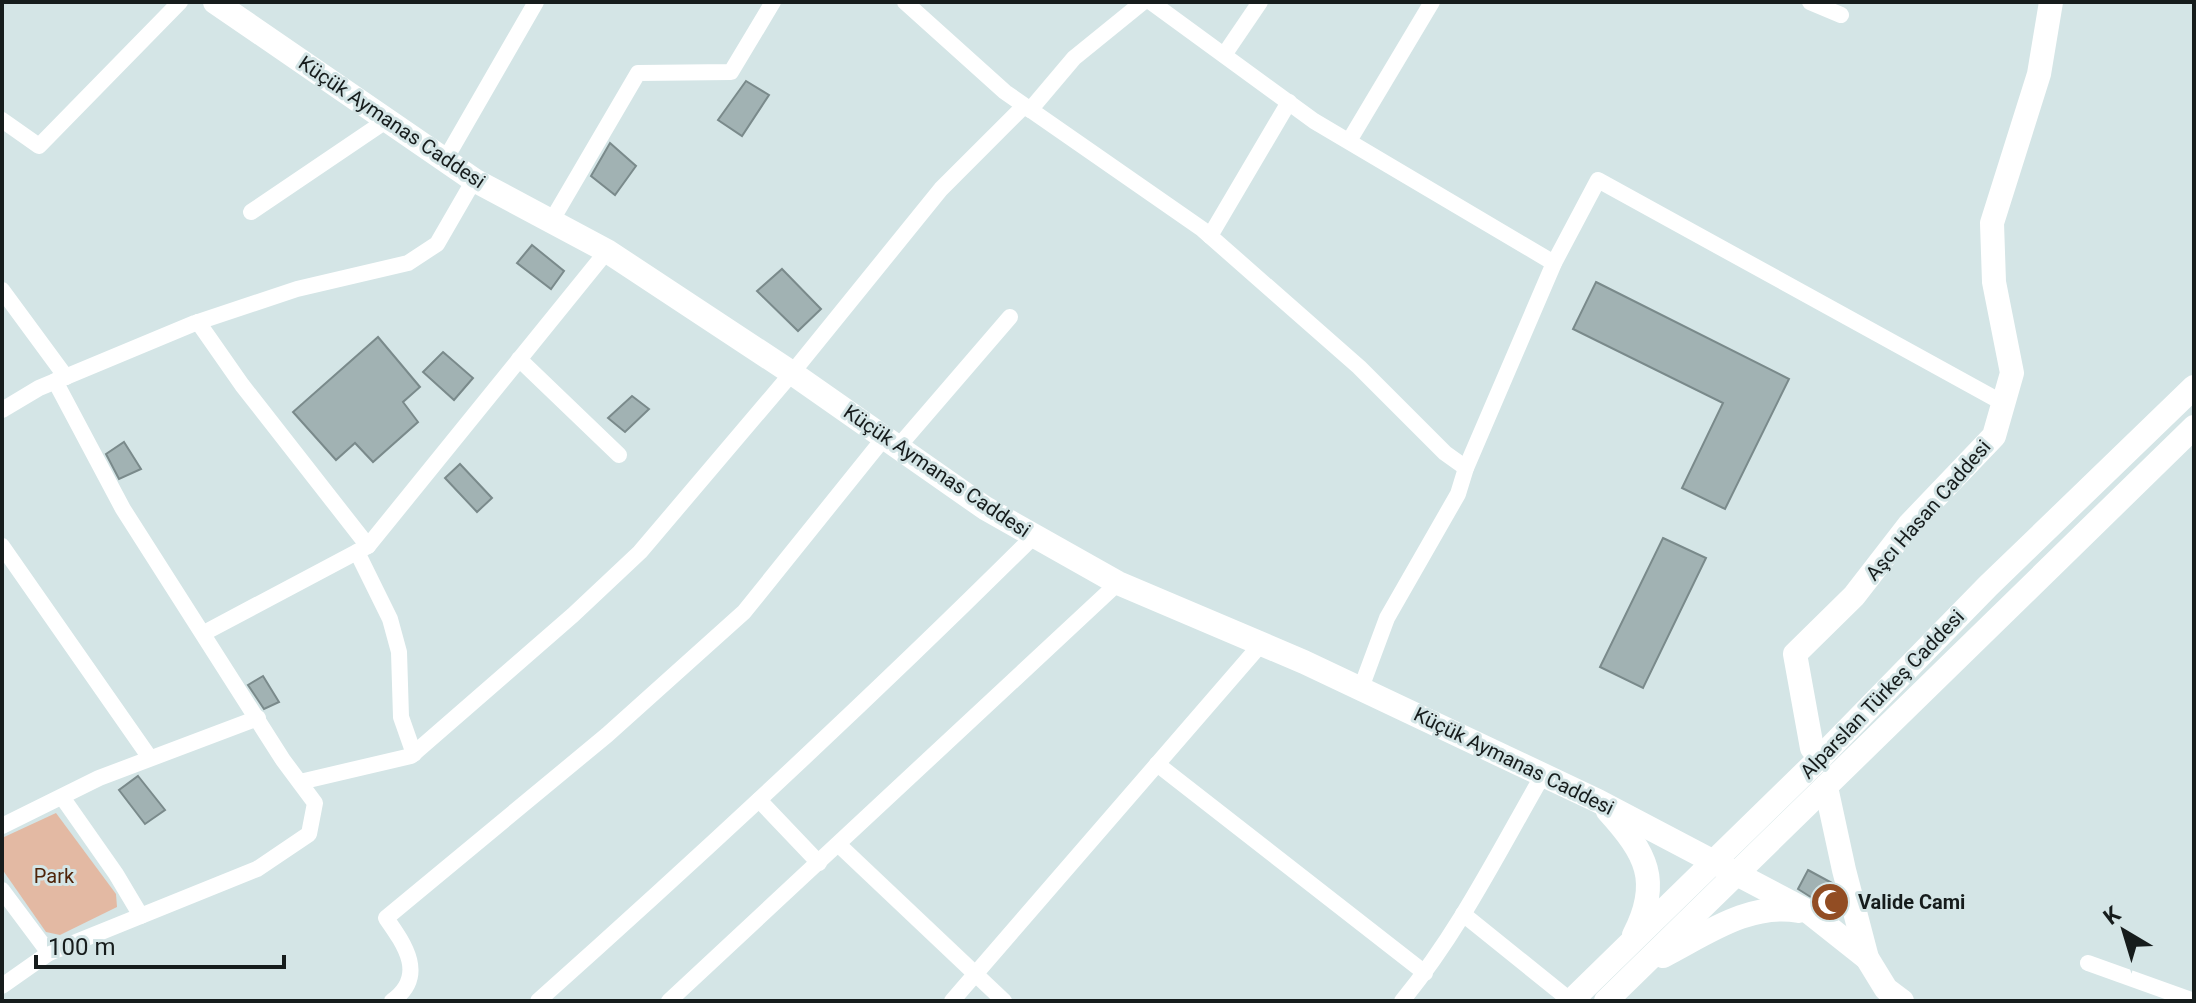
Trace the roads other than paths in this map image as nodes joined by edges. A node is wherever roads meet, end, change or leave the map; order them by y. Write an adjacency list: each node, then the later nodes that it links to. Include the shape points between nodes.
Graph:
1 (180, 2): 16 (street, via 39,146)
2 (215, 2): 17 (street, Küçük Aymanas Caddesi)
3 (536, 2): 19 (street)
4 (773, 2): 22 (street, via 731,72 638,73)
5 (905, 2): 15 (street)
6 (1151, 2): 13 (street)
7 (1260, 2): 13 (street)
8 (1432, 2): 18 (street)
9 (1810, 2): 12 (street)
10 (2051, 2): 33 (street, Aşcı Hasan Caddesi, via 2039,74 1992,223 1994,282 2012,373)
11 (1135, 4): 15 (street)
12 (1841, 15)
13 (1224, 55): 14 (street)
14 (1289, 102): 18 (street); 23 (street)
15 (1027, 108): 23 (street); 30 (street, via 941,189)
16 (2, 120)
17 (387, 120): 19 (street, Küçük Aymanas Caddesi); 21 (street)
18 (1349, 141): 25 (street)
19 (445, 160): 20 (street, Küçük Aymanas Caddesi)
20 (474, 180): 22 (street, Küçük Aymanas Caddesi); 28 (street, via 437,244 408,263 297,289)
21 (251, 212)
22 (552, 220): 24 (street, Küçük Aymanas Caddesi)
23 (1210, 236): 38 (street)
24 (607, 251): 29 (street); 30 (street, Küçük Aymanas Caddesi)
25 (1554, 263): 33 (street, via 1598,180); 38 (street)
26 (2, 290): 31 (street)
27 (1010, 317): 36 (street)
28 (198, 322): 31 (street); 41 (street)
29 (519, 359): 37 (street); 41 (street)
30 (792, 373): 36 (street, Küçük Aymanas Caddesi); 47 (street, via 640,552)
31 (60, 379): 34 (street); 43 (street, via 123,509)
32 (2194, 387): 49 (street, Alparslan Türkeş Caddesi)
33 (2003, 403): 49 (street, Aşcı Hasan Caddesi, via 1994,436 1909,525 1854,596 1795,654 1812,748)
34 (2, 410)
35 (2194, 427): 53 (street, Alparslan Türkeş Caddesi)
36 (891, 442): 39 (street, Küçük Aymanas Caddesi); 75 (street, via 744,612 607,735 386,918 404,943 412,967)
37 (619, 455)
38 (1466, 468): 45 (street, via 1458,494 1387,618)
39 (1034, 536): 42 (street, Küçük Aymanas Caddesi); 55 (street)
40 (2, 546): 48 (street)
41 (362, 549): 43 (street); 47 (street, via 399,652 401,717)
42 (1118, 583): 44 (street, Küçük Aymanas Caddesi); 58 (street)
43 (204, 633): 46 (street)
44 (1262, 643): 45 (street, Küçük Aymanas Caddesi); 50 (street)
45 (1361, 688): 51 (street, Küçük Aymanas Caddesi)
46 (258, 718): 48 (street); 52 (street)
47 (414, 754): 52 (street)
48 (150, 758): 54 (street)
49 (1820, 758): 59 (street, Alparslan Türkeş Caddesi)
50 (1157, 764): 71 (street); 72 (street)
51 (1544, 773): 56 (street, Küçük Aymanas Caddesi); 64 (street)
52 (300, 782): 65 (street, via 315,803 309,834 257,869)
53 (1826, 787): 61 (street, Alparslan Türkeş Caddesi); 68 (street)
54 (62, 797): 57 (street); 65 (street)
55 (759, 800): 60 (street); 76 (street)
56 (1598, 801): 59 (street, Küçük Aymanas Caddesi); 66 (street, via 1628,834 1650,885)
57 (2, 826)
58 (839, 845): 60 (street); 71 (street)
59 (1715, 862): 61 (street, Küçük Aymanas Caddesi); 66 (street, Alparslan Türkeş Caddesi)
60 (819, 863): 77 (street)
61 (1736, 874): 63 (street, Küçük Aymanas Caddesi); 70 (street, Alparslan Türkeş Caddesi)
62 (2, 890): 67 (street)
63 (1809, 912): 68 (street, Küçük Aymanas Caddesi); 70 (street, via 1749,912)
64 (1463, 914): 72 (street); 81 (street)
65 (141, 916): 67 (street)
66 (1630, 944): 81 (street, Alparslan Türkeş Caddesi)
67 (49, 953): 73 (street)
68 (1867, 958): 74 (street)
69 (2088, 963): 83 (street)
70 (1636, 970): 82 (street, Alparslan Türkeş Caddesi)
71 (974, 973): 78 (street); 79 (street)
72 (1425, 973): 80 (street)
73 (2, 986)
74 (1890, 997)
75 (392, 1001)
76 (538, 1001)
77 (669, 1001)
78 (952, 1001)
79 (1004, 1001)
80 (1402, 1001)
81 (1571, 1001)
82 (1606, 1001)
83 (2194, 1001)

